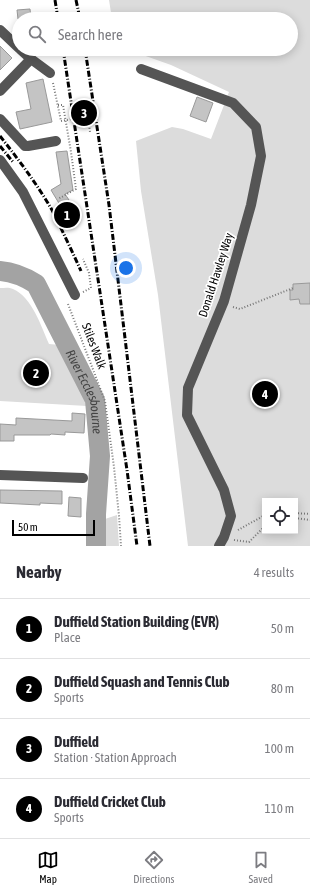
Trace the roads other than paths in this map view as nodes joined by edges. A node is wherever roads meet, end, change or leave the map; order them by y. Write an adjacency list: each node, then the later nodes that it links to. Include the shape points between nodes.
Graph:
1 (0, 30): 2 (street)
2 (12, 41)
3 (28, 56): 4 (street)
4 (31, 59): 6 (street); 7 (street)
5 (142, 69): 14 (street, Donald Hawley Way, via 233,103 256,127 261,156 251,204 222,304 188,388 187,415 224,490 232,516)
6 (50, 73)
7 (0, 92)
8 (0, 120): 9 (street, via 25,146)
9 (56, 141)
10 (0, 160): 11 (street, via 23,192 65,274)
11 (71, 297)
12 (0, 475): 13 (street)
13 (83, 478)
14 (225, 541)

